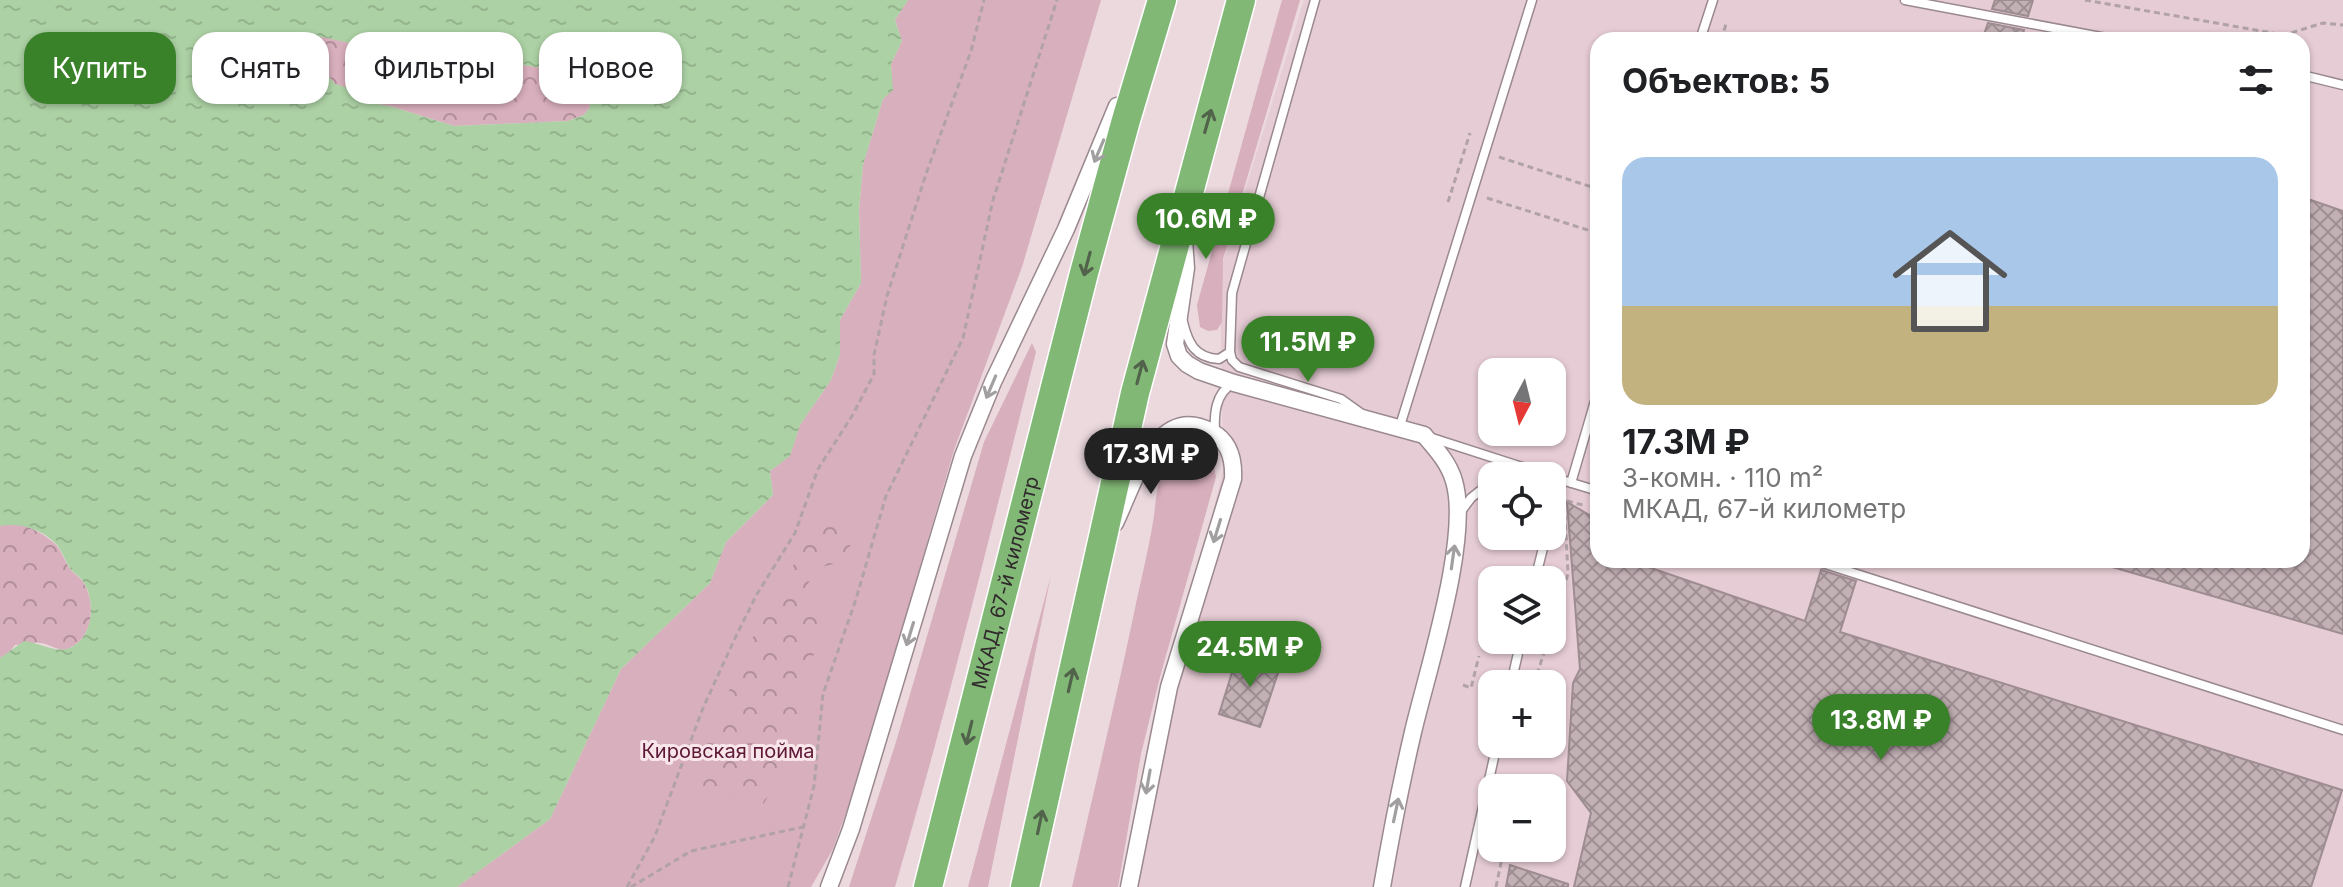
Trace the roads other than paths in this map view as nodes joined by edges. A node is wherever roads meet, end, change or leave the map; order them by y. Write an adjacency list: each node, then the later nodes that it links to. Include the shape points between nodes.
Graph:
1 (1160, 0): 30 (street, one-way to 30, via 1083,191 963,456); 31 (highway, МКАД, 67-й километр, one-way to 31, via 1084,273)
2 (1241, 0): 11 (highway, one-way to 2)
3 (1315, 0): 13 (lane, via 1232,293)
4 (1532, 0): 17 (lane)
5 (1713, 0): 7 (lane)
6 (1905, 0): 8 (lane)
7 (1703, 32)
8 (2075, 32)
9 (2310, 77): 10 (lane)
10 (2343, 85)
11 (1182, 212): 12 (street, via 1186,268); 26 (highway, one-way to 11)
12 (1179, 308): 13 (lane, via 1194,350 1212,359); 14 (street, via 1179,356 1199,371)
13 (1230, 352): 16 (lane, via 1239,367 1341,399)
14 (1234, 383): 16 (street); 18 (lane, via 1219,398)
15 (1590, 418): 22 (lane)
16 (1372, 423): 17 (street)
17 (1399, 429): 19 (street)
18 (1215, 433): 26 (street, via 1183,425 1159,437); 33 (street, one-way to 33, via 1231,456 1233,479 1169,687)
19 (1424, 435): 20 (lane); 25 (street, via 1454,481)
20 (1508, 462)
21 (1566, 481): 22 (lane)
22 (1571, 483): 23 (lane)
23 (1590, 489)
24 (1478, 492): 25 (lane)
25 (1459, 515): 34 (street, one-way to 25)
26 (1099, 557): 32 (highway, one-way to 26)
27 (1838, 568): 28 (lane)
28 (2343, 730)
29 (1494, 758): 35 (lane)
30 (829, 887)
31 (928, 887)
32 (1025, 887)
33 (1129, 887)
34 (1382, 887)
35 (1465, 887)

